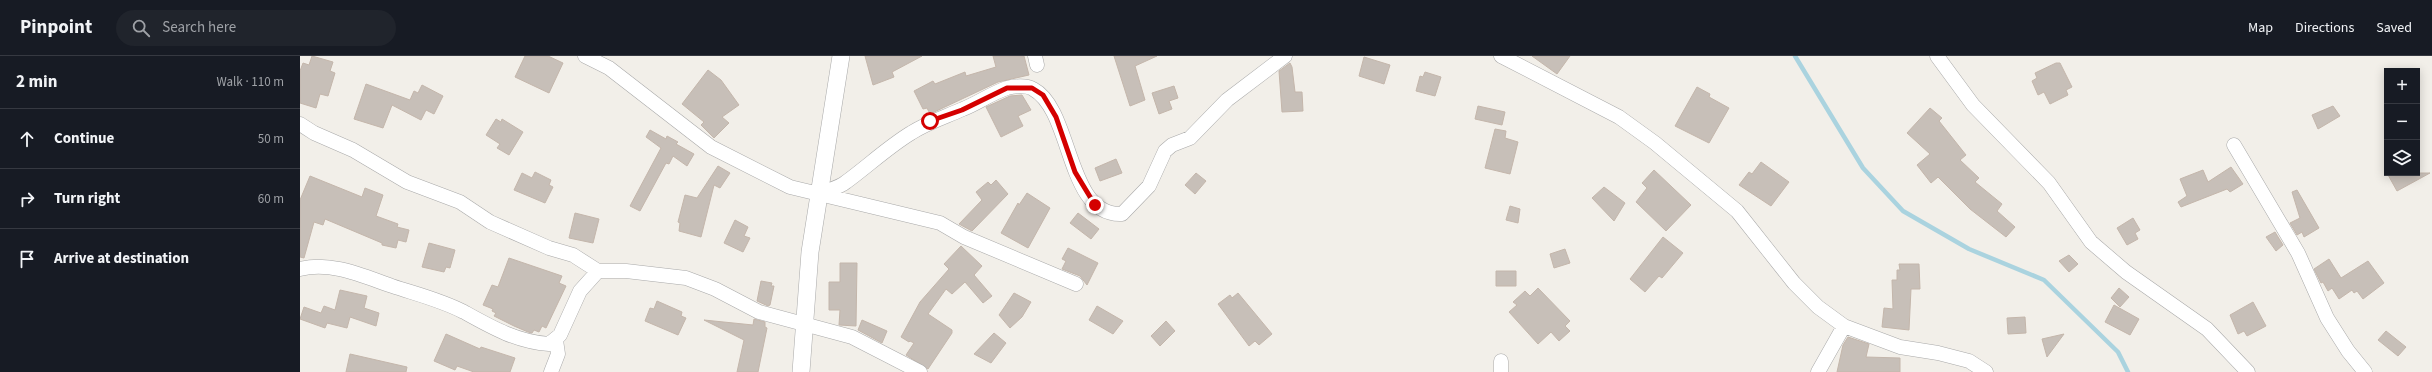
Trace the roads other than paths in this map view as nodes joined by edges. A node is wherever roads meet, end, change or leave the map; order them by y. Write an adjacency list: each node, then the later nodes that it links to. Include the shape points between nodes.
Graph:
1 (585, 56): 8 (street, via 609,68 711,147 777,181)
2 (841, 56): 8 (street)
3 (1285, 56): 8 (street, via 1227,100 1190,138 1172,145 1165,151 1149,186 1122,214 1112,214 1095,205 1075,172 1056,117 1043,95 1032,88 1020,86 1007,88 962,110 930,121 870,162 845,183)
4 (1501, 56): 13 (street, via 1619,117 1655,143 1738,211 1794,283 1818,307)
5 (1937, 56): 20 (street, via 1973,105 2050,183 2091,242 2126,272 2207,329)
6 (300, 124): 10 (street, via 353,150 407,182 460,202 490,222 549,248 573,255)
7 (2234, 145): 21 (street, via 2298,253 2327,318)
8 (819, 194): 11 (street, via 940,223 964,237); 12 (street, via 810,252)
9 (300, 269): 14 (street, via 340,269 430,298 510,336 537,343 549,344)
10 (598, 271): 12 (street, via 626,271 686,278 715,289 759,312); 14 (street, via 580,291)
11 (1076, 284)
12 (805, 324): 16 (street); 17 (street, via 852,337)
13 (1844, 326): 18 (street); 19 (street, via 1900,347 1969,361)
14 (556, 340): 15 (street, via 558,354)
15 (551, 372)
16 (801, 372)
17 (920, 372)
18 (1818, 372)
19 (1986, 372)
20 (2248, 372)
21 (2365, 372)

